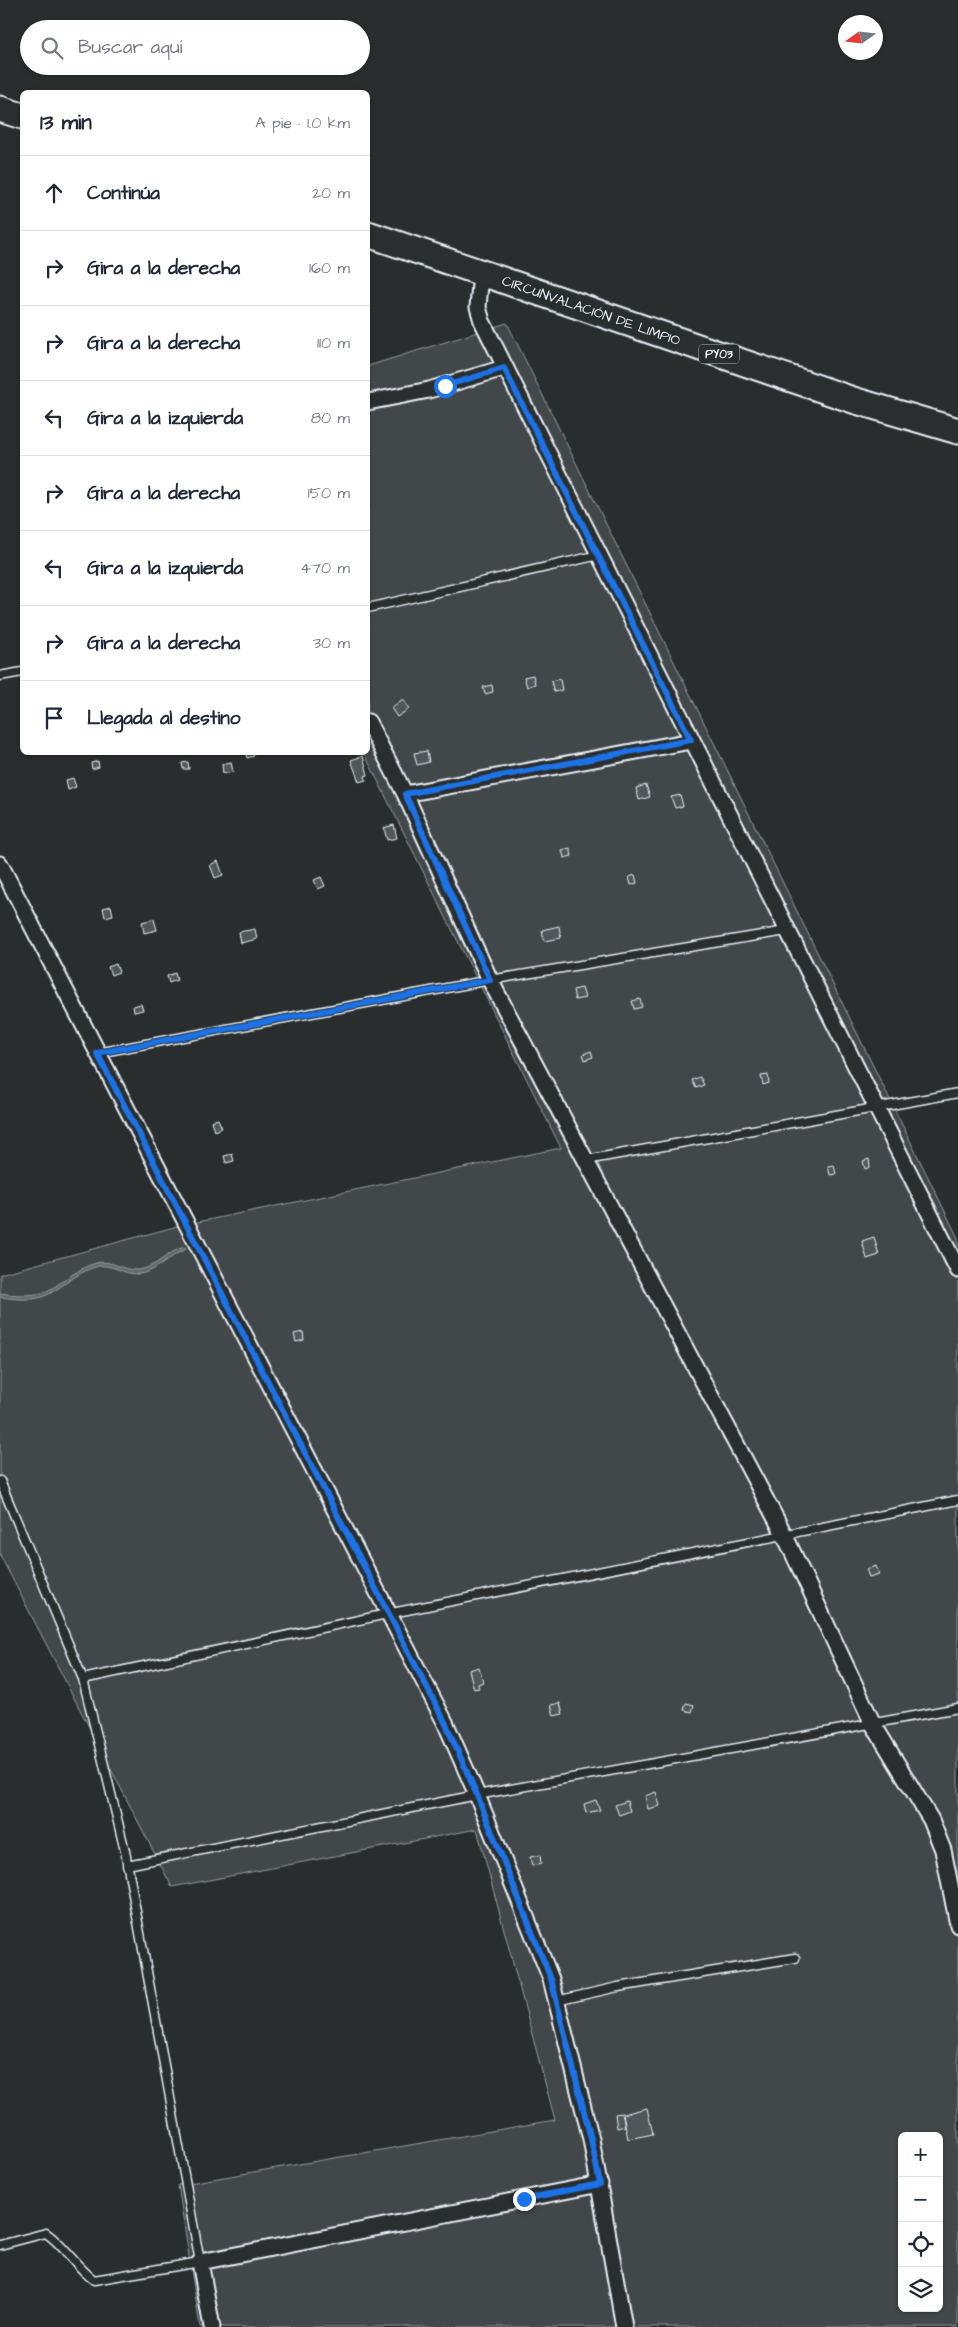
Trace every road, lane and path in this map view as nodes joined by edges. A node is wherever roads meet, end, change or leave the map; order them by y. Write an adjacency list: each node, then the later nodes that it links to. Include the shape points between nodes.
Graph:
1 (0, 109): 2 (highway)
2 (20, 115)
3 (370, 235): 4 (highway, CIRCUNVALACIÓN DE LIMPIO / PY03)
4 (481, 273): 5 (street, via 479,313); 7 (highway, CIRCUNVALACIÓN DE LIMPIO / PY03, via 852,400)
5 (504, 368): 6 (street, via 429,390); 8 (street)
6 (370, 402)
7 (958, 431)
8 (599, 554): 9 (lane); 13 (street)
9 (370, 608)
10 (20, 672): 11 (lane)
11 (0, 676)
12 (370, 726): 14 (street)
13 (691, 740): 14 (street); 16 (street)
14 (405, 794): 17 (street)
15 (1, 869): 18 (street)
16 (786, 931): 17 (lane); 20 (street)
17 (490, 980): 18 (lane); 21 (street)
18 (97, 1053): 26 (street)
19 (958, 1093): 20 (lane)
20 (875, 1109): 21 (lane); 22 (street)
21 (586, 1160): 25 (street)
22 (958, 1270)
23 (0, 1481): 27 (lane)
24 (958, 1500): 25 (lane)
25 (784, 1536): 26 (lane); 29 (street)
26 (388, 1614): 27 (lane); 30 (street, via 445,1722)
27 (83, 1679): 31 (lane)
28 (958, 1708): 29 (lane)
29 (873, 1724): 30 (lane); 32 (street, via 931,1820 943,1850)
30 (477, 1795): 31 (lane); 34 (street, via 551,1979)
31 (127, 1865): 37 (lane)
32 (958, 1925)
33 (795, 1958): 34 (lane, via 618,1987)
34 (556, 2001): 35 (street)
35 (600, 2184): 37 (street); 39 (street)
36 (0, 2245): 37 (lane, via 46,2233 59,2242 80,2270 94,2280)
37 (200, 2262): 38 (street)
38 (212, 2327)
39 (624, 2327)

